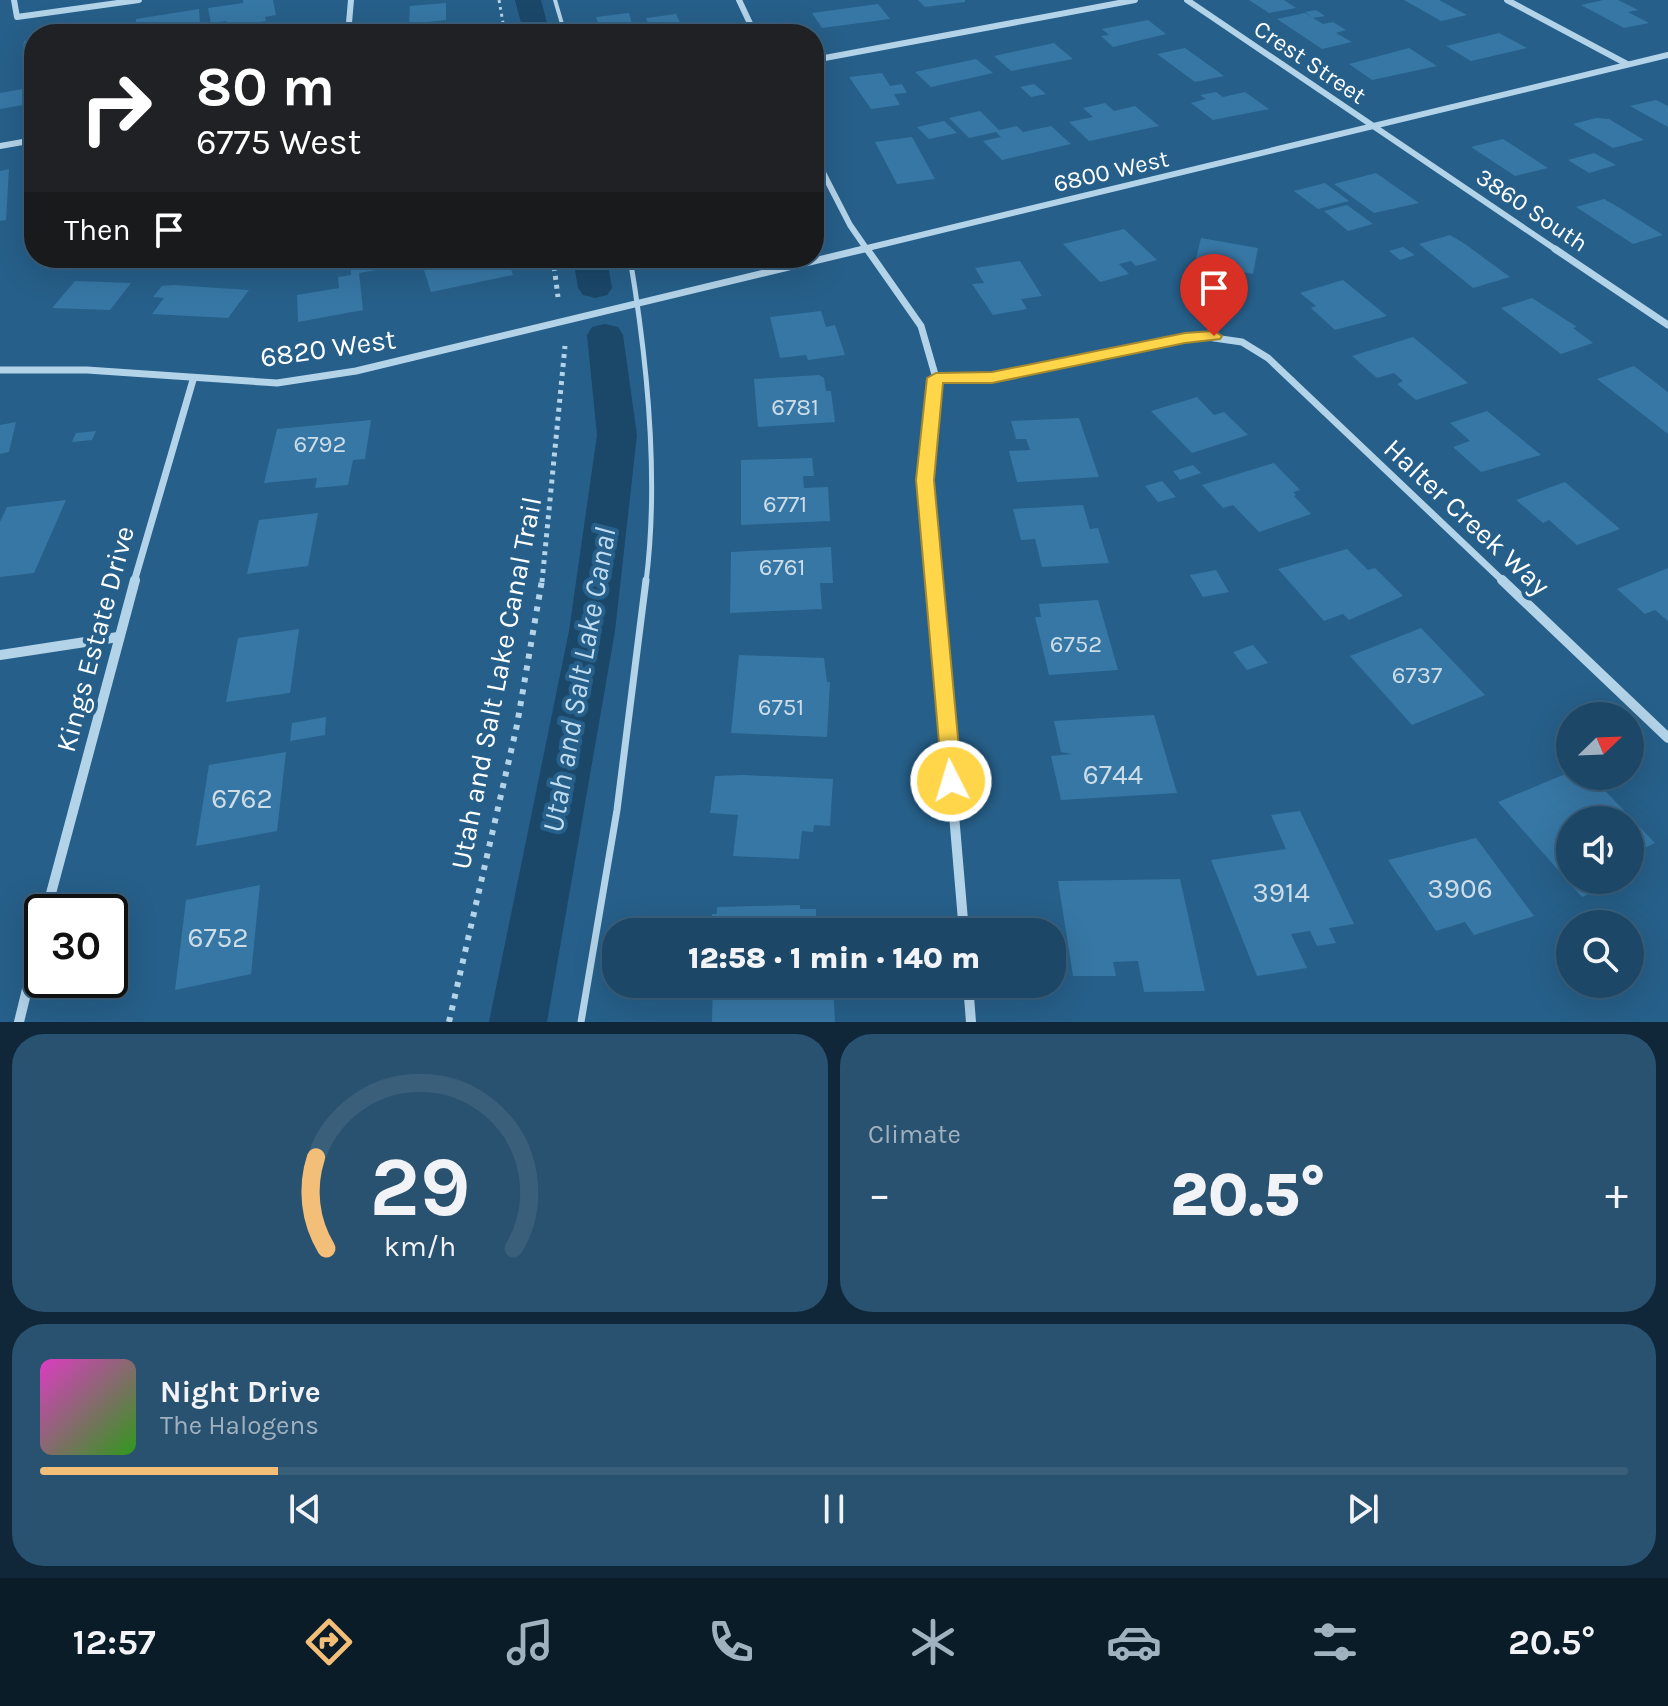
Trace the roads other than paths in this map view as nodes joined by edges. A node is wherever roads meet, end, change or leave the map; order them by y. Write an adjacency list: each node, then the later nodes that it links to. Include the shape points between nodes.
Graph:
1 (14, 0): 2 (street, via 17,17)
2 (139, 0)
3 (351, 0): 9 (street)
4 (555, 0): 10 (lane)
5 (739, 0): 11 (street)
6 (1135, 0): 13 (street)
7 (1187, 0): 15 (street, Crest Street)
8 (1507, 0): 14 (street)
9 (349, 24)
10 (562, 24)
11 (750, 24)
12 (1668, 55): 14 (street, 6800 West)
13 (824, 58)
14 (1627, 64): 15 (street, 6800 West)
15 (1374, 126): 19 (street, 6800 West); 25 (street, 3860 South)
16 (24, 142): 17 (street)
17 (0, 146)
18 (824, 175): 19 (street)
19 (864, 247): 20 (street, 6800 West); 27 (street, via 921,326)
20 (824, 257)
21 (632, 268): 23 (lane)
22 (778, 268): 23 (street, 6800 West)
23 (638, 302): 24 (street, 6800 West); 37 (lane, via 649,420 648,565 617,810)
24 (562, 321): 28 (street, 6820 West, via 356,371 277,383)
25 (1668, 325)
26 (0, 370): 28 (street, 6820 West, via 87,370)
27 (936, 378): 31 (street, Halter Creek Way, via 992,377 1185,338 1228,338 1268,358); 33 (street, via 925,480)
28 (193, 380): 29 (street, Kings Estate Drive)
29 (118, 637): 30 (street); 32 (street, Kings Estate Drive)
30 (0, 655)
31 (1668, 738)
32 (51, 894)
33 (963, 918)
34 (25, 998): 36 (street)
35 (969, 998): 38 (street)
36 (19, 1022)
37 (581, 1022)
38 (971, 1022)

